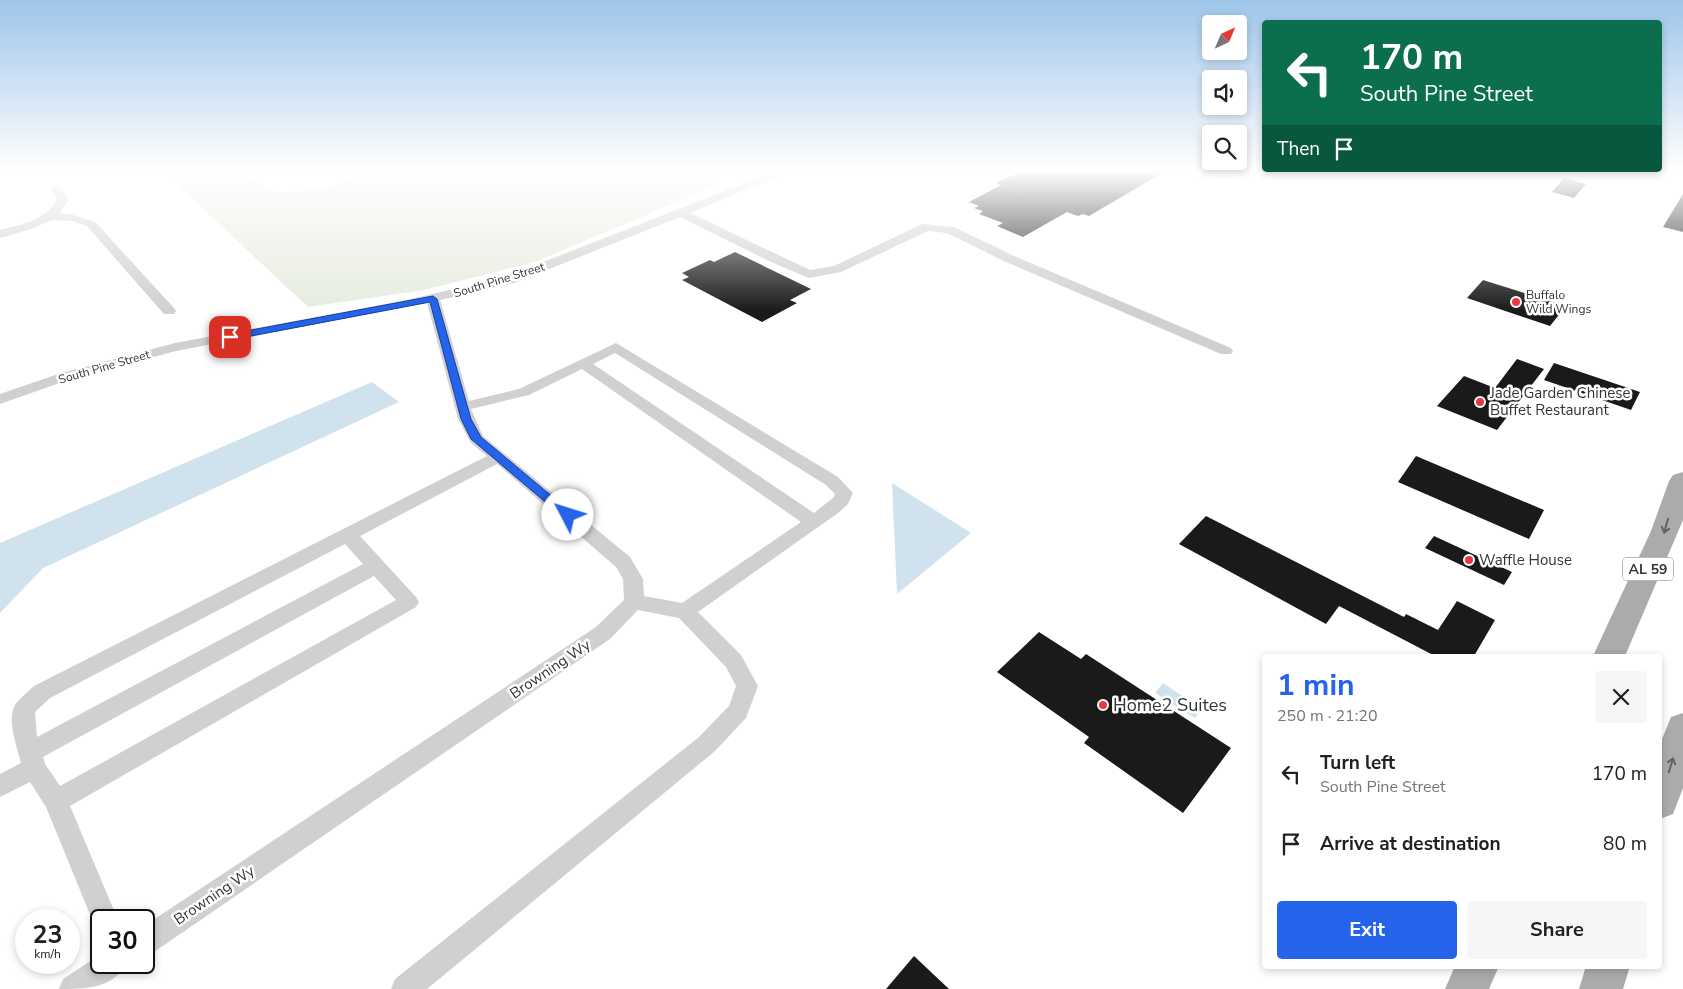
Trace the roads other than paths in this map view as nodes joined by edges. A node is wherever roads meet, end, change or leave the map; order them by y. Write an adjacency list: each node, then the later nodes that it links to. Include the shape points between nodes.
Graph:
1 (44, 218): 5 (street)
2 (73, 218): 7 (street, via 91,224)
3 (669, 218): 6 (street, South Pine Street, via 510,280)
4 (692, 218): 8 (street, via 809,274 837,269 926,227 950,230)
5 (0, 234)
6 (433, 299): 10 (street, South Pine Street, via 175,347 66,376); 11 (street)
7 (169, 311)
8 (1226, 351)
9 (582, 364): 11 (street, via 524,392); 14 (street); 14 (street, via 616,346 832,481 844,492 842,500)
10 (0, 399)
11 (462, 407): 12 (street, via 477,439)
12 (498, 457): 15 (street); 17 (street, via 623,562 633,579)
13 (1683, 481): 19 (main road, AL 59, one-way to 19, via 1666,531)
14 (813, 522): 18 (street)
15 (348, 535): 16 (street); 21 (street, via 42,692 24,709 24,731)
16 (376, 566): 21 (street); 24 (street, via 409,602)
17 (634, 602): 18 (street); 26 (street, Browning Wy, via 604,633)
18 (685, 610): 31 (street, via 734,661 747,686 738,711 707,744)
19 (1610, 654)
20 (1683, 728): 23 (main road, one-way to 20)
21 (32, 760): 22 (street); 24 (street)
22 (0, 786)
23 (1662, 796)
24 (56, 801): 25 (street)
25 (100, 909)
26 (155, 935)
27 (1476, 969): 32 (main road)
28 (1607, 969): 33 (main road)
29 (95, 974): 30 (street)
30 (73, 989)
31 (405, 989)
32 (1467, 989)
33 (1601, 989)

